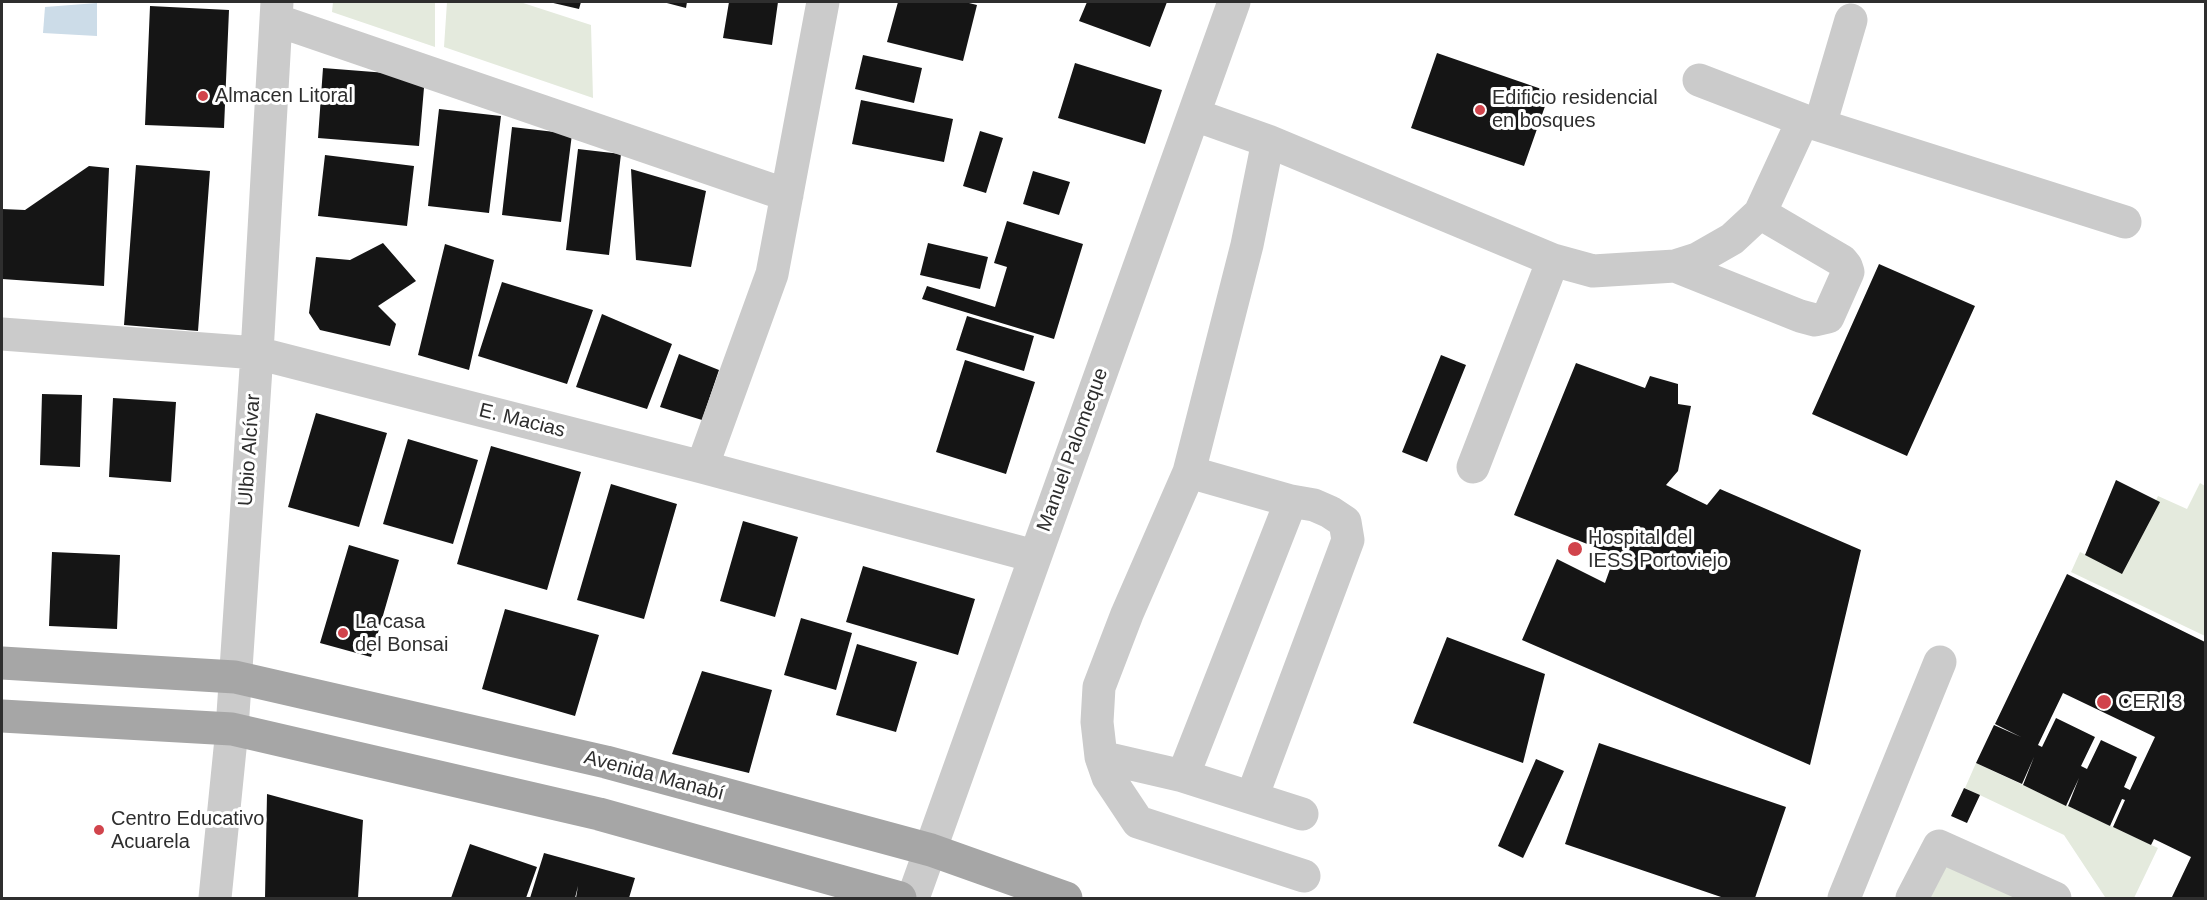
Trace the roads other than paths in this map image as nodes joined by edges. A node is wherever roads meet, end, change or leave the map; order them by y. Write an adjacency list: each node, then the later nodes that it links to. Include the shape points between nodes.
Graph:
1 (823, 2): 9 (street)
2 (1234, 2): 6 (street, Manuel Palomeque)
3 (276, 11): 9 (street); 15 (street, Ulbio Alcívar)
4 (1851, 20): 7 (street)
5 (1699, 80): 7 (street)
6 (1195, 115): 8 (street); 20 (street, Manuel Palomeque)
7 (1811, 123): 10 (street); 11 (street)
8 (1268, 141): 12 (street); 18 (street, via 1247,245)
9 (787, 195): 16 (street, via 772,274)
10 (1760, 213): 13 (street, via 1732,239 1697,259); 13 (street, via 1846,266 1848,272 1828,317 1815,320 1800,316)
11 (2125, 222)
12 (1553, 260): 13 (street, via 1593,271); 17 (street)
13 (1675, 266)
14 (2, 334): 15 (street, E. Macias)
15 (257, 353): 16 (street, E. Macias); 23 (street, Ulbio Alcívar)
16 (702, 467): 20 (street, E. Macias)
17 (1473, 467)
18 (1189, 472): 19 (street); 26 (street, via 1126,614 1099,687)
19 (1291, 501): 27 (street); 28 (street, via 1314,505 1345,522 1348,540)
20 (1034, 556): 30 (street, Manuel Palomeque)
21 (1940, 662): 36 (street)
22 (2, 663): 23 (main road, Avenida Manabí)
23 (235, 677): 25 (street, Ulbio Alcívar); 30 (main road, Avenida Manabí, via 606,762)
24 (2, 716): 25 (main road)
25 (232, 729): 32 (street, Ulbio Alcívar); 33 (main road, via 599,814)
26 (1101, 757): 27 (street); 31 (street, via 1108,777 1138,822)
27 (1183, 776): 28 (street)
28 (1252, 797): 29 (street)
29 (1302, 814)
30 (931, 850): 34 (street, Manuel Palomeque); 35 (main road, Avenida Manabí)
31 (1304, 876)
32 (215, 898)
33 (900, 898)
34 (913, 898)
35 (1066, 898)
36 (1844, 898)
37 (1912, 898): 38 (street, via 1939,846)
38 (2055, 898)

